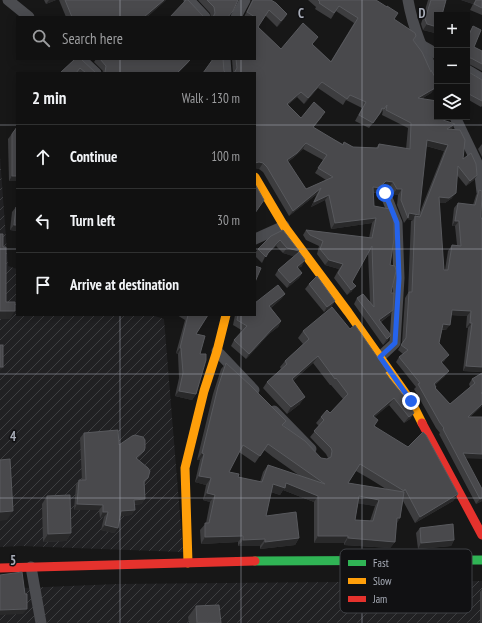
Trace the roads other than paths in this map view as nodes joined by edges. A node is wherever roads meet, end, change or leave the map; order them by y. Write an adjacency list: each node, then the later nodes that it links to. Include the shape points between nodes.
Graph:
1 (8, 0): 5 (street)
2 (189, 0): 6 (street)
3 (245, 0): 7 (street)
4 (408, 0): 8 (street)
5 (28, 16)
6 (204, 16)
7 (237, 16)
8 (420, 44): 9 (street); 15 (street)
9 (434, 52)
10 (82, 60): 12 (street)
11 (225, 60): 13 (street)
12 (95, 72)
13 (226, 72)
14 (470, 72): 16 (street)
15 (434, 73)
16 (482, 78)
17 (456, 120): 19 (street, via 479,166)
18 (256, 179): 21 (street)
19 (482, 192)
20 (385, 193): 25 (street, via 397,223 399,278 395,343)
21 (284, 226): 22 (street); 25 (street)
22 (256, 239)
23 (226, 316): 24 (street)
24 (217, 351): 26 (street); 31 (street, via 185,468)
25 (380, 357): 27 (street, via 411,401)
26 (321, 459)
27 (482, 536)
28 (472, 560): 29 (street)
29 (482, 560)
30 (340, 561): 31 (street)
31 (188, 563): 32 (street)
32 (31, 567): 33 (street); 34 (street)
33 (0, 568)
34 (41, 623)

